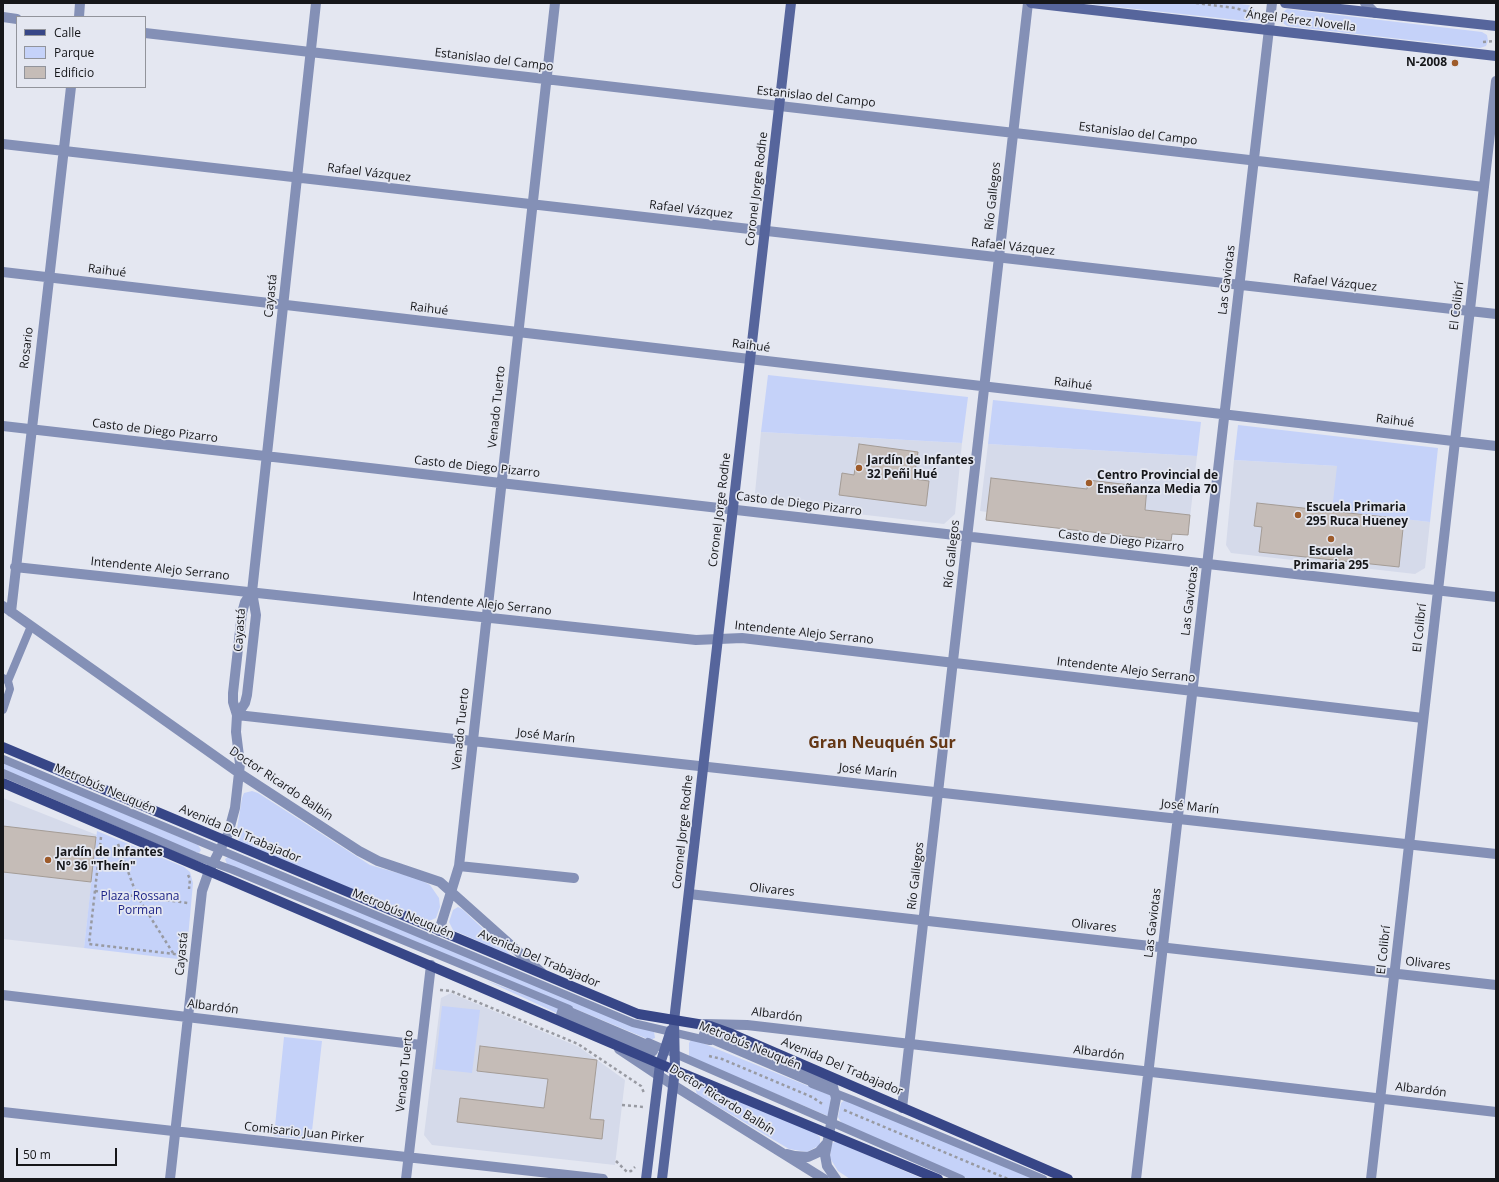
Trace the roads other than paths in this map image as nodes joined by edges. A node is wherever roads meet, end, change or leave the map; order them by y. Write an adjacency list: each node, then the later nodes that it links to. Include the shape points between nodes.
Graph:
1 (80, 3): 12 (street)
2 (316, 3): 18 (street, Cayastá)
3 (555, 3): 20 (street, Venado Tuerto)
4 (792, 3): 23 (main road, Coronel Jorge Rodhe)
5 (1028, 3): 24 (street, Río Gallegos)
6 (1031, 3): 16 (main road, Ángel Pérez Novella)
7 (1272, 3): 16 (street, Las Gaviotas)
8 (1285, 3): 10 (main road, Ángel Pérez Novella)
9 (1365, 3): 11 (street)
10 (1309, 4): 11 (main road, Ángel Pérez Novella)
11 (1375, 13): 15 (main road, Ángel Pérez Novella)
12 (79, 16)
13 (3, 17): 14 (street)
14 (16, 19)
15 (1496, 26)
16 (1269, 30): 19 (main road, Ángel Pérez Novella); 27 (street, Las Gaviotas)
17 (146, 33): 18 (street, Estanislao del Campo)
18 (311, 52): 20 (street, Estanislao del Campo); 28 (street, Cayastá)
19 (1496, 56)
20 (546, 79): 23 (street, Estanislao del Campo); 30 (street, Venado Tuerto)
21 (1496, 81): 29 (street, El Colibrí)
22 (70, 88): 26 (street, Rosario)
23 (780, 106): 24 (street, Estanislao del Campo); 31 (main road, Coronel Jorge Rodhe)
24 (1013, 133): 27 (street, Estanislao del Campo); 32 (street, Río Gallegos)
25 (3, 144): 26 (street, Rafael Vázquez)
26 (63, 151): 28 (street, Rafael Vázquez); 34 (street, Rosario)
27 (1254, 160): 29 (street, Estanislao del Campo); 35 (street, Las Gaviotas)
28 (297, 178): 30 (street, Rafael Vázquez); 36 (street, Cayastá)
29 (1484, 187): 37 (street, El Colibrí)
30 (532, 205): 31 (street, Rafael Vázquez); 39 (street, Venado Tuerto)
31 (765, 232): 32 (street, Rafael Vázquez); 40 (main road, Coronel Jorge Rodhe)
32 (999, 258): 35 (street, Rafael Vázquez); 41 (street, Río Gallegos)
33 (3, 272): 34 (street, Raihué)
34 (48, 278): 36 (street, Raihué); 44 (street, Rosario)
35 (1240, 285): 37 (street, Rafael Vázquez); 42 (street, Las Gaviotas)
36 (283, 305): 39 (street, Raihué); 47 (street, Cayastá)
37 (1470, 311): 38 (street, Rafael Vázquez); 45 (street, El Colibrí)
38 (1496, 314)
39 (518, 332): 40 (street, Raihué); 48 (street, Venado Tuerto)
40 (750, 359): 41 (street, Raihué); 49 (main road, Coronel Jorge Rodhe)
41 (985, 387): 42 (street, Raihué); 50 (street, Río Gallegos)
42 (1225, 414): 45 (street, Raihué); 51 (street, Las Gaviotas)
43 (3, 426): 44 (street, Casto de Diego Pizarro)
44 (31, 429): 47 (street, Casto de Diego Pizarro); 52 (street, Rosario)
45 (1455, 441): 46 (street, Raihué); 53 (street, El Colibrí)
46 (1496, 446)
47 (267, 456): 48 (street, Casto de Diego Pizarro); 54 (street, Cayastá)
48 (502, 483): 49 (street, Casto de Diego Pizarro); 57 (street, Venado Tuerto)
49 (733, 510): 50 (street, Casto de Diego Pizarro); 59 (main road, Coronel Jorge Rodhe)
50 (967, 536): 51 (street, Casto de Diego Pizarro); 60 (street, Río Gallegos)
51 (1207, 564): 53 (street, Casto de Diego Pizarro); 62 (street, Las Gaviotas)
52 (15, 567): 54 (street, Intendente Alejo Serrano); 56 (street, Rosario)
53 (1438, 590): 55 (street, Casto de Diego Pizarro); 65 (street, El Colibrí)
54 (252, 592): 57 (street, Intendente Alejo Serrano); 64 (street, Cayastá, via 256,615 247,695); 64 (street, Cayastá, via 245,602 242,613 233,693)
55 (1496, 597)
56 (7, 609): 58 (street, Doctor Ricardo Balbín)
57 (487, 618): 59 (street, Intendente Alejo Serrano, via 696,640); 66 (street, Venado Tuerto)
58 (32, 626): 61 (lane); 71 (street, Doctor Ricardo Balbín)
59 (718, 639): 60 (street, Intendente Alejo Serrano, via 742,638); 69 (main road, Coronel Jorge Rodhe)
60 (953, 663): 62 (street, Intendente Alejo Serrano); 73 (street, Río Gallegos)
61 (5, 679): 63 (lane, via 10,689)
62 (1193, 691): 65 (street, Intendente Alejo Serrano); 74 (street, Las Gaviotas)
63 (3, 710)
64 (237, 715): 66 (street, José Marín); 71 (street, Cayastá)
65 (1423, 718): 75 (street, El Colibrí)
66 (473, 741): 69 (street, José Marín); 78 (street, Venado Tuerto)
67 (3, 747): 76 (main road, Avenida Del Trabajador)
68 (3, 759): 76 (lane, Metrobús Neuquén)
69 (703, 766): 73 (street, José Marín); 82 (main road, Coronel Jorge Rodhe)
70 (3, 773): 79 (lane, Metrobús Neuquén)
71 (239, 773): 76 (street, Cayastá, via 233,819); 81 (street, Doctor Ricardo Balbín, via 367,856 428,876)
72 (3, 783): 79 (main road)
73 (938, 792): 74 (street, José Marín); 83 (street, Río Gallegos)
74 (1178, 819): 75 (street, José Marín); 85 (street, Las Gaviotas)
75 (1409, 844): 77 (street, José Marín); 87 (street, El Colibrí)
76 (222, 846): 79 (street, Cayastá); 84 (main road, Avenida Del Trabajador); 95 (lane, Metrobús Neuquén, via 633,1023)
77 (1496, 854)
78 (459, 866): 80 (street); 81 (street, Venado Tuerto)
79 (211, 867): 86 (main road); 92 (street, Cayastá, via 202,891); 100 (lane, Metrobús Neuquén)
80 (574, 878)
81 (452, 891): 84 (street, Venado Tuerto); 88 (street, Doctor Ricardo Balbín)
82 (689, 894): 83 (street, Olivares); 93 (main road, Coronel Jorge Rodhe)
83 (924, 920): 85 (street, Olivares); 98 (street, Río Gallegos)
84 (439, 931): 88 (main road, Avenida Del Trabajador)
85 (1163, 947): 87 (street, Olivares); 104 (street, Las Gaviotas)
86 (431, 965): 97 (main road); 99 (street, Venado Tuerto)
87 (1394, 974): 89 (street, Olivares); 109 (street, El Colibrí)
88 (546, 976): 93 (main road, Avenida Del Trabajador, via 638,1014)
89 (1496, 985)
90 (3, 995): 92 (street, Albardón)
91 (561, 1015): 91 (street, via 563,1009 652,1047 653,1051 650,1053)
92 (188, 1017): 99 (street, Albardón); 114 (street, Cayastá)
93 (674, 1021): 94 (main road, Avenida Del Trabajador); 95 (main road, Coronel Jorge Rodhe)
94 (698, 1024): 98 (street, Albardón, via 747,1025); 105 (main road, Avenida Del Trabajador, via 732,1034)
95 (672, 1032): 100 (main road, Coronel Jorge Rodhe); 101 (main road, Coronel Jorge Rodhe); 108 (lane, Metrobús Neuquén, via 706,1039)
96 (705, 1036): 96 (street, via 705,1032 708,1032 828,1084 816,1083)
97 (608, 1041): 102 (main road); 106 (street, Doctor Ricardo Balbín)
98 (910, 1044): 104 (street, Albardón); 110 (street, Río Gallegos)
99 (420, 1045): 117 (street, Venado Tuerto)
100 (665, 1049): 101 (lane, Metrobús Neuquén); 102 (main road, Coronel Jorge Rodhe)
101 (674, 1054): 103 (main road, Coronel Jorge Rodhe); 113 (lane, Metrobús Neuquén)
102 (660, 1064): 103 (main road); 106 (main road, Coronel Jorge Rodhe)
103 (675, 1070): 107 (main road, Coronel Jorge Rodhe); 113 (main road)
104 (1148, 1072): 109 (street, Albardón); 129 (street, Las Gaviotas)
105 (822, 1073): 108 (street, via 832,1083); 110 (main road, Avenida Del Trabajador)
106 (659, 1076): 107 (street, Doctor Ricardo Balbín); 121 (main road, Coronel Jorge Rodhe)
107 (673, 1085): 116 (street, Doctor Ricardo Balbín); 122 (main road, Coronel Jorge Rodhe)
108 (835, 1093): 113 (street, via 836,1102); 127 (lane, Metrobús Neuquén)
109 (1380, 1098): 112 (street, Albardón); 130 (street, El Colibrí)
110 (902, 1108): 128 (main road, Avenida Del Trabajador)
111 (3, 1112): 114 (street, Comisario Juan Pirker)
112 (1496, 1112)
113 (830, 1128): 115 (street); 125 (main road); 126 (lane, Metrobús Neuquén)
114 (175, 1131): 117 (street, Comisario Juan Pirker); 118 (street, Cayastá)
115 (826, 1144): 116 (street, via 819,1152 808,1157 795,1156); 124 (street, via 826,1161)
116 (774, 1148): 123 (street, Doctor Ricardo Balbín)
117 (408, 1157): 119 (street, Venado Tuerto); 120 (street, Comisario Juan Pirker)
118 (170, 1179)
119 (406, 1179)
120 (603, 1179)
121 (646, 1179)
122 (662, 1179)
123 (824, 1179)
124 (836, 1179)
125 (938, 1179)
126 (961, 1179)
127 (1043, 1179)
128 (1068, 1179)
129 (1136, 1179)
130 (1371, 1179)

